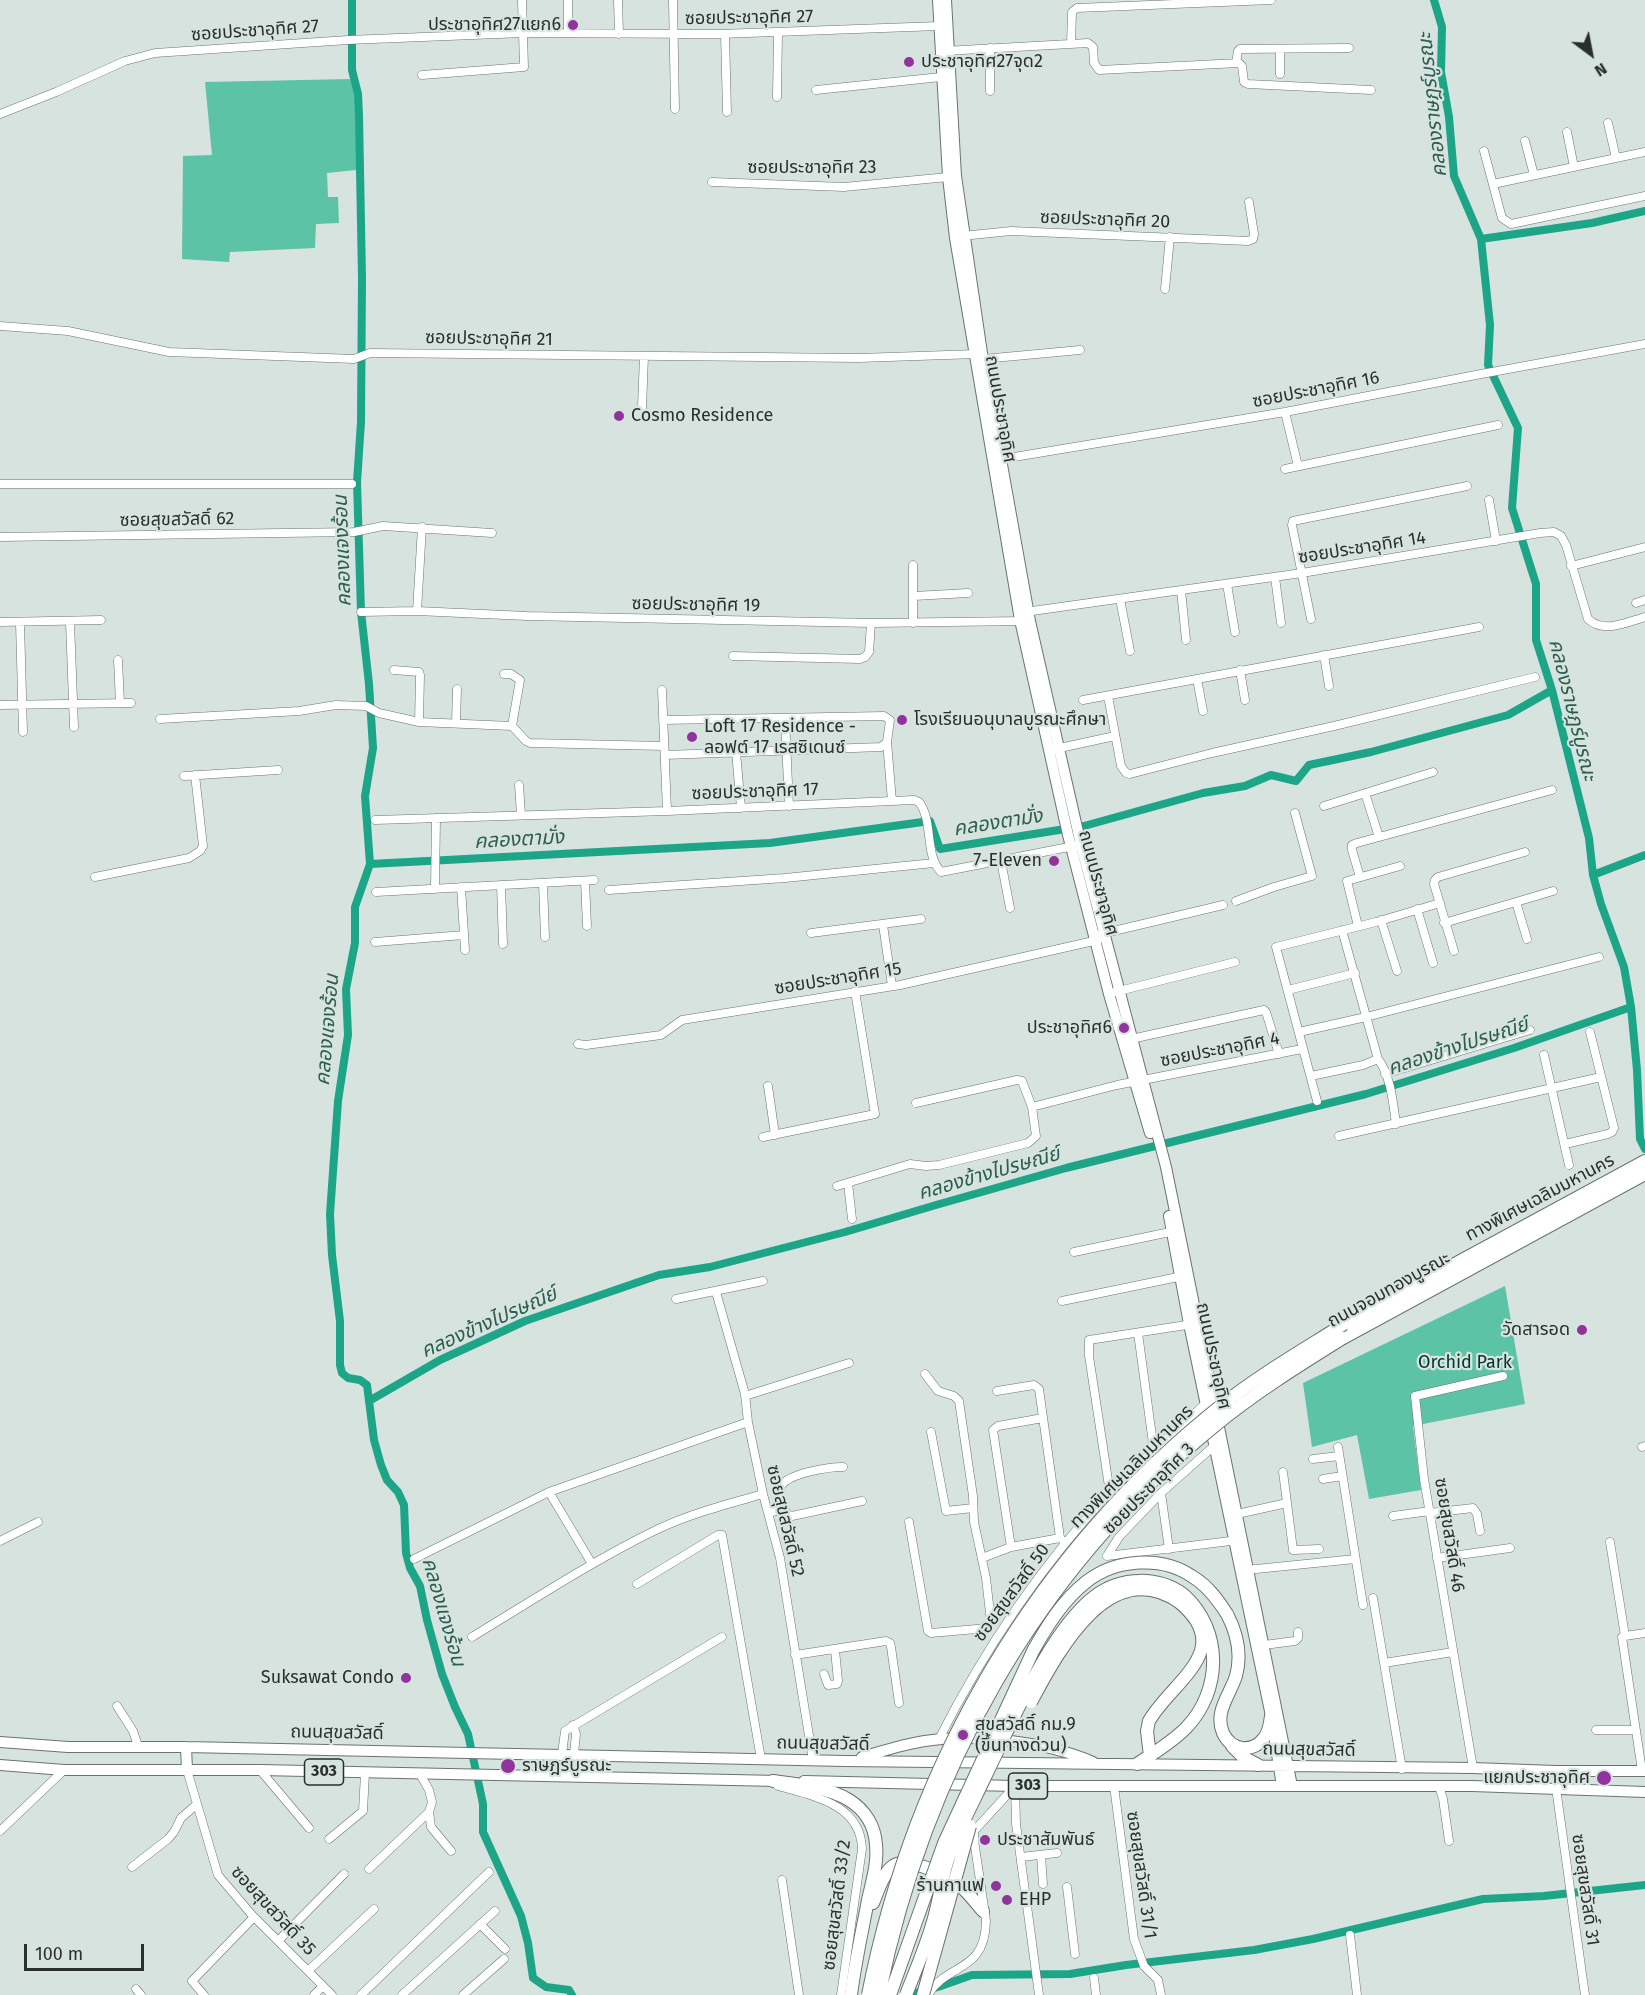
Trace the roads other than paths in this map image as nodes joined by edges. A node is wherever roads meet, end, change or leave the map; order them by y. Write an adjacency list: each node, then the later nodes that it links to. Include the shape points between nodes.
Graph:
1 (522, 0): 9 (street)
2 (568, 0): 10 (street)
3 (618, 0): 11 (street)
4 (673, 0): 13 (street)
5 (938, 0): 8 (main road, ถนนประชาอุทิศ)
6 (946, 0): 19 (main road, ถนนประชาอุทิศ)
7 (1271, 0): 15 (street, via 1077,8 1072,12)
8 (939, 26): 12 (street, ซอยประชาอุทิศ 27); 19 (main road, ถนนประชาอุทิศ)
9 (523, 33): 10 (street, ซอยประชาอุทิศ 27); 22 (street, via 524,67); 30 (street, ซอยประชาอุทิศ 27, via 155,52)
10 (568, 33): 11 (street, ซอยประชาอุทิศ 27)
11 (619, 33): 13 (street, ซอยประชาอุทิศ 27)
12 (778, 33): 14 (street, ซอยประชาอุทิศ 27); 27 (street)
13 (674, 34): 14 (street, ซอยประชาอุทิศ 27); 28 (street)
14 (725, 34): 29 (street)
15 (1071, 44): 16 (street); 20 (street, via 1090,44 1099,70)
16 (990, 48): 19 (street); 26 (street)
17 (1280, 48): 18 (street); 20 (street, via 1240,49); 21 (street)
18 (1349, 48)
19 (944, 51): 23 (main road, ถนนประชาอุทิศ); 44 (main road, ถนนประชาอุทิศ)
20 (1236, 63): 25 (street, via 1242,66 1244,82 1248,84)
21 (1280, 74)
22 (422, 75)
23 (941, 77): 24 (street); 39 (main road, ถนนประชาอุทิศ)
24 (816, 90)
25 (1371, 90)
26 (990, 91)
27 (777, 98)
28 (675, 109)
29 (727, 112)
30 (0, 114)
31 (1608, 123): 36 (street)
32 (1567, 132): 37 (street)
33 (1525, 141): 38 (street)
34 (1484, 151): 41 (street)
35 (1645, 152): 36 (street)
36 (1616, 158): 37 (street)
37 (1574, 167): 38 (street)
38 (1534, 176): 41 (street)
39 (948, 177): 40 (street, ซอยประชาอุทิศ 23, via 838,187); 44 (main road, ถนนประชาอุทิศ)
40 (712, 182)
41 (1493, 184): 42 (street, via 1502,218 1511,224)
42 (1645, 196)
43 (1249, 202): 45 (street, ซอยประชาอุทิศ 20, via 1253,239)
44 (959, 237): 45 (street, ซอยประชาอุทิศ 20, via 1011,231); 51 (main road, ถนนประชาอุทิศ)
45 (1170, 237): 46 (street)
46 (1165, 289)
47 (0, 327): 50 (street, ซอยประชาอุทิศ 21, via 68,331 169,352 354,359 370,353)
48 (1645, 344): 53 (street, ซอยประชาอุทิศ 16)
49 (1080, 350): 51 (street, ซอยประชาอุทิศ 21)
50 (644, 356): 51 (street, ซอยประชาอุทิศ 21); 52 (street)
51 (979, 356): 55 (main road, ถนนประชาอุทิศ)
52 (642, 408)
53 (1285, 412): 55 (street, ซอยประชาอุทิศ 16); 56 (street)
54 (1498, 425): 56 (street)
55 (997, 459): 80 (main road, ถนนประชาอุทิศ)
56 (1298, 466): 57 (street)
57 (1285, 469)
58 (0, 483): 59 (street)
59 (352, 484)
60 (1467, 486): 69 (street, via 1293,521)
61 (1489, 500): 65 (street)
62 (422, 527): 63 (street, ซอยสุขสวัสดิ์ 62); 64 (street, ซอยสุขสวัสดิ์ 62, via 383,526 354,532); 78 (street)
63 (492, 533)
64 (0, 537)
65 (1496, 541): 68 (street, ซอยประชาอุทิศ 14, via 1554,532 1566,545); 69 (street, ซอยประชาอุทิศ 14)
66 (1645, 546): 68 (street)
67 (913, 565): 74 (street)
68 (1571, 566): 81 (street, ซอยประชาอุทิศ 14, via 1593,624 1602,628)
69 (1302, 573): 70 (street, ซอยประชาอุทิศ 14); 82 (street)
70 (1275, 577): 71 (street, ซอยประชาอุทิศ 14); 89 (street)
71 (1227, 584): 72 (street, ซอยประชาอุทิศ 14); 91 (street)
72 (1180, 590): 75 (street, ซอยประชาอุทิศ 14); 92 (street)
73 (968, 593): 74 (street)
74 (914, 596): 88 (street)
75 (1120, 598): 80 (street, ซอยประชาอุทิศ 14); 93 (street)
76 (1645, 600): 77 (street)
77 (1636, 603)
78 (417, 611): 79 (street, ซอยประชาอุทิศ 19); 87 (street, ซอยประชาอุทิศ 19)
79 (361, 612)
80 (1024, 617): 88 (street, ซอยประชาอุทิศ 19); 124 (main road, ถนนประชาอุทิศ)
81 (1645, 617)
82 (1311, 619)
83 (101, 620): 85 (street)
84 (0, 622): 86 (street)
85 (70, 622): 86 (street); 110 (street)
86 (20, 623): 112 (street)
87 (871, 623): 88 (street, ซอยประชาอุทิศ 19); 95 (street, via 869,652 860,659)
88 (913, 623)
89 (1281, 623)
90 (1479, 627): 94 (street)
91 (1235, 632)
92 (1186, 640)
93 (1130, 651)
94 (1324, 655): 98 (street); 102 (street)
95 (732, 656)
96 (118, 660): 108 (street)
97 (394, 670): 117 (street, via 419,672)
98 (1240, 670): 101 (street); 106 (street)
99 (504, 674): 119 (street, via 520,680)
100 (1535, 677): 122 (street, via 1136,773 1126,773 1121,766)
101 (1197, 679): 105 (street); 113 (street)
102 (1329, 686)
103 (457, 689): 118 (street)
104 (662, 690): 116 (street)
105 (1108, 696): 107 (street); 122 (street)
106 (1245, 699)
107 (1083, 700)
108 (120, 703): 109 (street); 110 (street)
109 (131, 703)
110 (73, 704): 112 (street); 120 (street)
111 (0, 705): 112 (street)
112 (23, 705): 121 (street)
113 (1203, 711)
114 (785, 718): 116 (street); 123 (street, via 884,716 890,720); 125 (street)
115 (160, 719): 117 (street, via 299,711 336,705 366,706)
116 (663, 720): 126 (street)
117 (419, 722): 118 (street)
118 (456, 723): 119 (street)
119 (512, 726): 126 (street, via 530,743)
120 (74, 728)
121 (23, 732)
122 (1115, 736): 124 (street)
123 (887, 742): 125 (street, via 881,747); 135 (street)
124 (1053, 749): 145 (main road, ถนนประชาอุทิศ)
125 (787, 750): 127 (street); 136 (street)
126 (664, 751): 127 (street); 139 (street)
127 (736, 753): 138 (street)
128 (278, 770): 130 (street)
129 (1433, 772): 134 (street)
130 (195, 775): 131 (street); 150 (street, via 201,851 189,858)
131 (184, 776)
132 (519, 785): 141 (street)
133 (1552, 790): 144 (street)
134 (1365, 793): 137 (street); 144 (street)
135 (892, 801): 136 (street, ซอยประชาอุทิศ 17); 148 (street, ซอยประชาอุทิศ 17, via 919,802)
136 (789, 806): 138 (street, ซอยประชาอุทิศ 17)
137 (1324, 806)
138 (741, 808): 139 (street, ซอยประชาอุทิศ 17)
139 (667, 811): 141 (street, ซอยประชาอุทิศ 17)
140 (1295, 813): 161 (street, via 1312,876)
141 (521, 815): 142 (street, ซอยประชาอุทิศ 17)
142 (436, 818): 143 (street, ซอยประชาอุทิศ 17); 157 (street)
143 (375, 820)
144 (1379, 837): 151 (street, via 1352,846)
145 (1075, 840): 147 (street); 177 (main road, ถนนประชาอุทิศ)
146 (1525, 852): 163 (street, via 1438,876 1434,884)
147 (1001, 861): 148 (street, via 944,872); 165 (street)
148 (934, 863): 158 (street)
149 (1400, 866): 151 (street)
150 (95, 878)
151 (1360, 878): 172 (street, via 1346,884)
152 (585, 880): 153 (street); 154 (street); 171 (street)
153 (594, 880)
154 (543, 883): 155 (street); 176 (street)
155 (501, 885): 156 (street); 180 (street)
156 (460, 887): 157 (street); 175 (street)
157 (435, 889): 160 (street)
158 (609, 890)
159 (1553, 891): 162 (street)
160 (376, 892)
161 (1236, 901)
162 (1516, 902): 169 (street); 178 (street)
163 (1440, 903): 166 (street); 169 (street)
164 (1222, 904): 177 (street, ซอยประชาอุทิศ 15)
165 (1011, 908)
166 (1417, 909): 168 (street); 185 (street)
167 (921, 919): 170 (street)
168 (1381, 920): 172 (street); 186 (street)
169 (1444, 923): 182 (street)
170 (883, 925): 174 (street); 188 (street)
171 (587, 926)
172 (1358, 926): 173 (street)
173 (1342, 930): 187 (street); 189 (street, via 1276,947)
174 (811, 933)
175 (464, 935): 179 (street); 181 (street)
176 (544, 937)
177 (1100, 937): 188 (street, ซอยประชาอุทิศ 15, via 1007,962); 191 (main road, ถนนประชาอุทิศ)
178 (1527, 939)
179 (375, 942)
180 (503, 944)
181 (465, 950)
182 (1454, 951)
183 (1599, 957): 192 (street)
184 (1235, 962): 191 (street)
185 (1433, 963)
186 (1397, 971)
187 (1355, 973): 189 (street); 192 (street)
188 (891, 986): 190 (street, ซอยประชาอุทิศ 15)
189 (1288, 990): 194 (street)
190 (855, 991): 197 (street, ซอยประชาอุทิศ 15, via 682,1020 661,1035); 212 (street, via 875,1114)
191 (1114, 992): 196 (main road, ถนนประชาอุทิศ); 205 (main road, ถนนประชาอุทิศ)
192 (1366, 1017): 194 (street); 201 (street)
193 (1530, 1030): 202 (street)
194 (1299, 1032): 198 (street)
195 (1590, 1032): 204 (street)
196 (1131, 1039): 199 (street, via 1264,1010); 205 (main road, ถนนประชาอุทิศ)
197 (578, 1044)
198 (1302, 1049): 199 (street, ซอยประชาอุทิศ 4); 203 (street)
199 (1279, 1054): 205 (street, ซอยประชาอุทิศ 4)
200 (1544, 1055): 207 (street)
201 (1378, 1059): 202 (street); 203 (street)
202 (1385, 1074): 211 (street)
203 (1311, 1076): 208 (street)
204 (1601, 1077): 207 (street); 215 (street, via 1612,1132)
205 (1139, 1081): 210 (street, ซอยประชาอุทิศ 4); 223 (main road, ถนนประชาอุทิศ, via 1158,1146)
206 (768, 1086): 212 (street)
207 (1551, 1089): 211 (street); 215 (street)
208 (1317, 1101)
209 (916, 1103): 210 (street, via 1017,1080 1025,1085)
210 (1032, 1107): 220 (street, via 1037,1133 1028,1143 939,1165 910,1164)
211 (1396, 1124): 213 (street)
212 (775, 1135): 214 (street)
213 (1339, 1136)
214 (763, 1137)
215 (1565, 1144): 217 (street)
216 (1645, 1161): 372 (highway, ทางพิเศษเฉลิมมหานคร, bridge, via 1344,1324 1280,1364 1188,1432 1118,1502 1021,1621 956,1732 903,1860)
217 (1569, 1165)
218 (1645, 1168): 219 (street, ถนนจอมทองบูรณะ)
219 (1640, 1174): 238 (street, ถนนจอมทองบูรณะ, via 1336,1335); 373 (highway, ทางพิเศษเฉลิมมหานคร, bridge, via 1298,1366 1213,1427 1125,1510 1080,1560 1031,1627 961,1746 912,1868)
220 (848, 1183): 221 (street); 222 (street)
221 (837, 1186)
222 (852, 1219)
223 (1175, 1231): 224 (street); 225 (main road, ถนนประชาอุทิศ)
224 (1074, 1252)
225 (1184, 1276): 229 (street); 230 (main road, ถนนประชาอุทิศ)
226 (763, 1281): 227 (street)
227 (716, 1292): 228 (street); 236 (street, ซอยสุขสวัสดิ์ 52)
228 (676, 1299)
229 (1062, 1301)
230 (1193, 1324): 231 (street); 237 (main road, ถนนประชาอุทิศ); 238 (main road, ถนนประชาอุทิศ)
231 (1138, 1333): 243 (street); 250 (street, via 1094,1338 1088,1345)
232 (849, 1363): 236 (street)
233 (925, 1374): 255 (street, via 938,1391 959,1401)
234 (1503, 1376): 257 (street, ซอยสุขสวัสดิ์ 46, via 1415,1396)
235 (997, 1391): 239 (street, via 1038,1387)
236 (745, 1396): 240 (street, ซอยสุขสวัสดิ์ 52)
237 (1206, 1403): 242 (main road, ถนนประชาอุทิศ); 243 (street, ซอยสุขสวัสดิ์ 50)
238 (1217, 1416): 259 (main road, ถนนประชาอุทิศ)
239 (1043, 1418): 265 (street); 268 (street, via 993,1430)
240 (748, 1422): 249 (street); 252 (street, ซอยสุขสวัสดิ์ 52)
241 (931, 1431): 255 (street, via 946,1511)
242 (1214, 1446): 251 (street, ซอยประชาอุทิศ 3); 266 (main road, ถนนประชาอุทิศ)
243 (1154, 1451): 250 (street, ซอยสุขสวัสดิ์ 50)
244 (1312, 1460): 247 (street, via 1338,1451)
245 (843, 1467): 256 (street, via 805,1472 784,1483 780,1491)
246 (1283, 1472): 254 (street)
247 (1342, 1476): 248 (street); 275 (street)
248 (1323, 1479)
249 (549, 1492): 274 (street); 276 (street)
250 (1110, 1492): 265 (street, ซอยสุขสวัสดิ์ 50)
251 (1161, 1493): 271 (street); 271 (street, ซอยประชาอุทิศ 3, via 1119,1537 1107,1556)
252 (763, 1494): 258 (street, ซอยสุขสวัสดิ์ 52); 276 (street, via 659,1528)
253 (862, 1501): 256 (street, via 792,1516)
254 (1287, 1503): 259 (street); 270 (street, via 1293,1550)
255 (973, 1508): 272 (street)
256 (784, 1509): 258 (street)
257 (1430, 1512): 260 (street); 263 (street, via 1473,1509); 273 (street, ซอยสุขสวัสดิ์ 46)
258 (769, 1513): 290 (street, ซอยสุขสวัสดิ์ 52)
259 (1237, 1514): 266 (main road, ถนนประชาอุทิศ)
260 (1393, 1516)
261 (38, 1522): 264 (street)
262 (909, 1522): 272 (street, via 926,1626 931,1633 985,1629 990,1625)
263 (1480, 1531)
264 (0, 1541)
265 (1063, 1541): 268 (street); 300 (street, ซอยสุขสวัสดิ์ 50, via 984,1658)
266 (1239, 1541): 271 (street); 277 (main road, ถนนประชาอุทิศ)
267 (1610, 1542): 284 (street)
268 (1011, 1546): 272 (street)
269 (1510, 1548): 273 (street)
270 (1318, 1549)
271 (1169, 1550)
272 (982, 1558)
273 (1437, 1558): 289 (street, ซอยสุขสวัสดิ์ 46)
274 (414, 1559)
275 (1355, 1559): 277 (street); 281 (street)
276 (592, 1564): 285 (street)
277 (1245, 1571): 287 (main road, ถนนประชาอุทิศ); 295 (main road, ถนนประชาอุทิศ)
278 (637, 1584): 307 (street, via 722,1535)
279 (1182, 1598): 306 (highway, via 1199,1628 1200,1653 1192,1670 1149,1721); 306 (highway, via 1197,1607 1209,1629 1213,1655 1211,1682 1194,1719); 362 (highway, bridge, via 1149,1590 1117,1594 1090,1612 1056,1659 1017,1729 968,1832); 375 (highway, bridge, via 1168,1585 1150,1581 1114,1586 1088,1601 1061,1635 1027,1692 955,1842 934,1918)
280 (1373, 1598): 291 (street)
281 (1363, 1605)
282 (1298, 1632): 287 (street, via 1295,1641)
283 (1645, 1632): 284 (street)
284 (1625, 1636): 298 (street)
285 (472, 1637)
286 (722, 1637): 296 (street)
287 (1264, 1645): 314 (main road, ถนนประชาอุทิศ)
288 (835, 1650): 290 (street); 292 (street, via 837,1684 828,1685); 293 (street, via 890,1643)
289 (1453, 1652): 291 (street); 316 (street, ซอยสุขสวัสดิ์ 46)
290 (795, 1655): 308 (street, ซอยสุขสวัสดิ์ 52)
291 (1384, 1663): 315 (street)
292 (824, 1674)
293 (899, 1703)
294 (117, 1706): 302 (street)
295 (1271, 1716): 299 (highway, via 1267,1734 1250,1748 1239,1748); 314 (main road, ถนนประชาอุทิศ)
296 (573, 1725): 304 (street, via 566,1731); 305 (street)
297 (1596, 1730): 298 (street)
298 (1635, 1730): 320 (street)
299 (1226, 1738): 313 (highway, via 1237,1752); 374 (highway, bridge, via 1221,1715 1236,1676 1237,1637 1227,1614 1208,1589 1179,1569 1153,1563 1108,1569 1085,1583 1065,1602 1033,1651 956,1815)
300 (939, 1739): 309 (main road); 310 (main road, via 1001,1740 1052,1747)
301 (0, 1742): 302 (main road, ถนนสุขสวัสดิ์ / 303, via 68,1747)
302 (138, 1746): 303 (main road, ถนนสุขสวัสดิ์ / 303)
303 (186, 1747): 304 (main road, ถนนสุขสวัสดิ์ / 303); 318 (main road)
304 (562, 1754): 305 (main road, ถนนสุขสวัสดิ์ / 303)
305 (574, 1754): 307 (main road, ถนนสุขสวัสดิ์ / 303)
306 (1150, 1756): 311 (highway)
307 (761, 1759): 308 (main road, ถนนสุขสวัสดิ์ / 303)
308 (813, 1760): 309 (main road, ถนนสุขสวัสดิ์ / 303)
309 (845, 1761): 310 (main road, ถนนสุขสวัสดิ์ / 303)
310 (1099, 1764): 311 (main road, ถนนสุขสวัสดิ์ / 303)
311 (1137, 1764): 313 (main road, ถนนสุขสวัสดิ์ / 303)
312 (0, 1766): 317 (main road, ถนนสุขสวัสดิ์ / 303)
313 (1258, 1766): 314 (main road, ถนนสุขสวัสดิ์ / 303)
314 (1285, 1766): 315 (main road, ถนนสุขสวัสดิ์ / 303); 327 (main road)
315 (1402, 1768): 316 (main road, ถนนสุขสวัสดิ์ / 303)
316 (1473, 1768): 320 (main road, ถนนสุขสวัสดิ์ / 303)
317 (64, 1770): 318 (main road, ถนนสุขสวัสดิ์ / 303); 334 (street)
318 (187, 1770): 319 (main road, ถนนสุขสวัสดิ์ / 303); 331 (street, ซอยสุขสวัสดิ์ 35)
319 (260, 1770): 321 (main road, ถนนสุขสวัสดิ์ / 303); 333 (street)
320 (1644, 1771)
321 (365, 1773): 322 (main road, ถนนสุขสวัสดิ์ / 303); 335 (street, via 363,1811)
322 (420, 1774): 323 (main road, ถนนสุขสวัสดิ์ / 303); 332 (street, via 432,1802)
323 (756, 1780): 324 (main road, ถนนสุขสวัสดิ์ / 303); 370 (street, ซอยสุขสวัสดิ์ 33/2, via 829,1803 859,1827 862,1849)
324 (773, 1781): 325 (main road, ถนนสุขสวัสดิ์ / 303); 352 (highway, via 836,1794 865,1814 874,1834 876,1855)
325 (1015, 1786): 326 (main road, ถนนสุขสวัสดิ์ / 303); 340 (street); 350 (street, via 974,1831)
326 (1114, 1786): 327 (main road, ถนนสุขสวัสดิ์ / 303); 378 (street, ซอยสุขสวัสดิ์ 31/1, via 1134,1939 1144,1966 1158,1980)
327 (1287, 1786): 328 (main road, ถนนสุขสวัสดิ์ / 303)
328 (1439, 1786): 329 (main road, ถนนสุขสวัสดิ์ / 303); 336 (street)
329 (1556, 1788): 330 (main road, ถนนสุขสวัสดิ์ / 303); 380 (street, ซอยสุขสวัสดิ์ 31)
330 (1645, 1792)
331 (196, 1805): 341 (street, via 181,1818 168,1839); 351 (street, ซอยสุขสวัสดิ์ 35, via 218,1875)
332 (429, 1812): 337 (street, via 431,1827); 342 (street)
333 (309, 1828)
334 (0, 1831)
335 (329, 1839)
336 (1449, 1841)
337 (451, 1851)
338 (1057, 1853): 339 (street)
339 (1041, 1855): 340 (street); 346 (street)
340 (1021, 1857): 376 (street)
341 (132, 1867)
342 (369, 1869)
343 (489, 1872): 366 (street)
344 (344, 1874): 355 (street)
345 (782, 1880): 369 (street)
346 (1043, 1884)
347 (1067, 1887): 357 (street)
348 (374, 1909): 359 (street)
349 (495, 1911): 353 (street)
350 (983, 1911): 352 (highway, via 956,1882 905,1863 890,1868); 362 (street, via 986,1931 976,1956)
351 (254, 1917): 355 (street, ซอยสุขสวัสดิ์ 35); 363 (street, via 192,1981)
352 (864, 1920): 371 (highway)
353 (480, 1924): 356 (street); 367 (street)
354 (1350, 1935): 379 (street)
355 (278, 1941): 359 (street, ซอยสุขสวัสดิ์ 35)
356 (505, 1949)
357 (1075, 1954)
358 (504, 1959): 368 (street)
359 (308, 1971): 361 (street, ซอยสุขสวัสดิ์ 35)
360 (1094, 1978): 377 (street)
361 (323, 1986): 364 (street); 365 (street, ซอยสุขสวัสดิ์ 35)
362 (927, 1993)
363 (204, 1995)
364 (314, 1995)
365 (332, 1995)
366 (361, 1995)
367 (402, 1995)
368 (463, 1995)
369 (799, 1995)
370 (841, 1995)
371 (850, 1995)
372 (868, 1995)
373 (879, 1995)
374 (890, 1995)
375 (906, 1995)
376 (1040, 1995)
377 (1096, 1995)
378 (1161, 1995)
379 (1357, 1995)
380 (1585, 1995)

